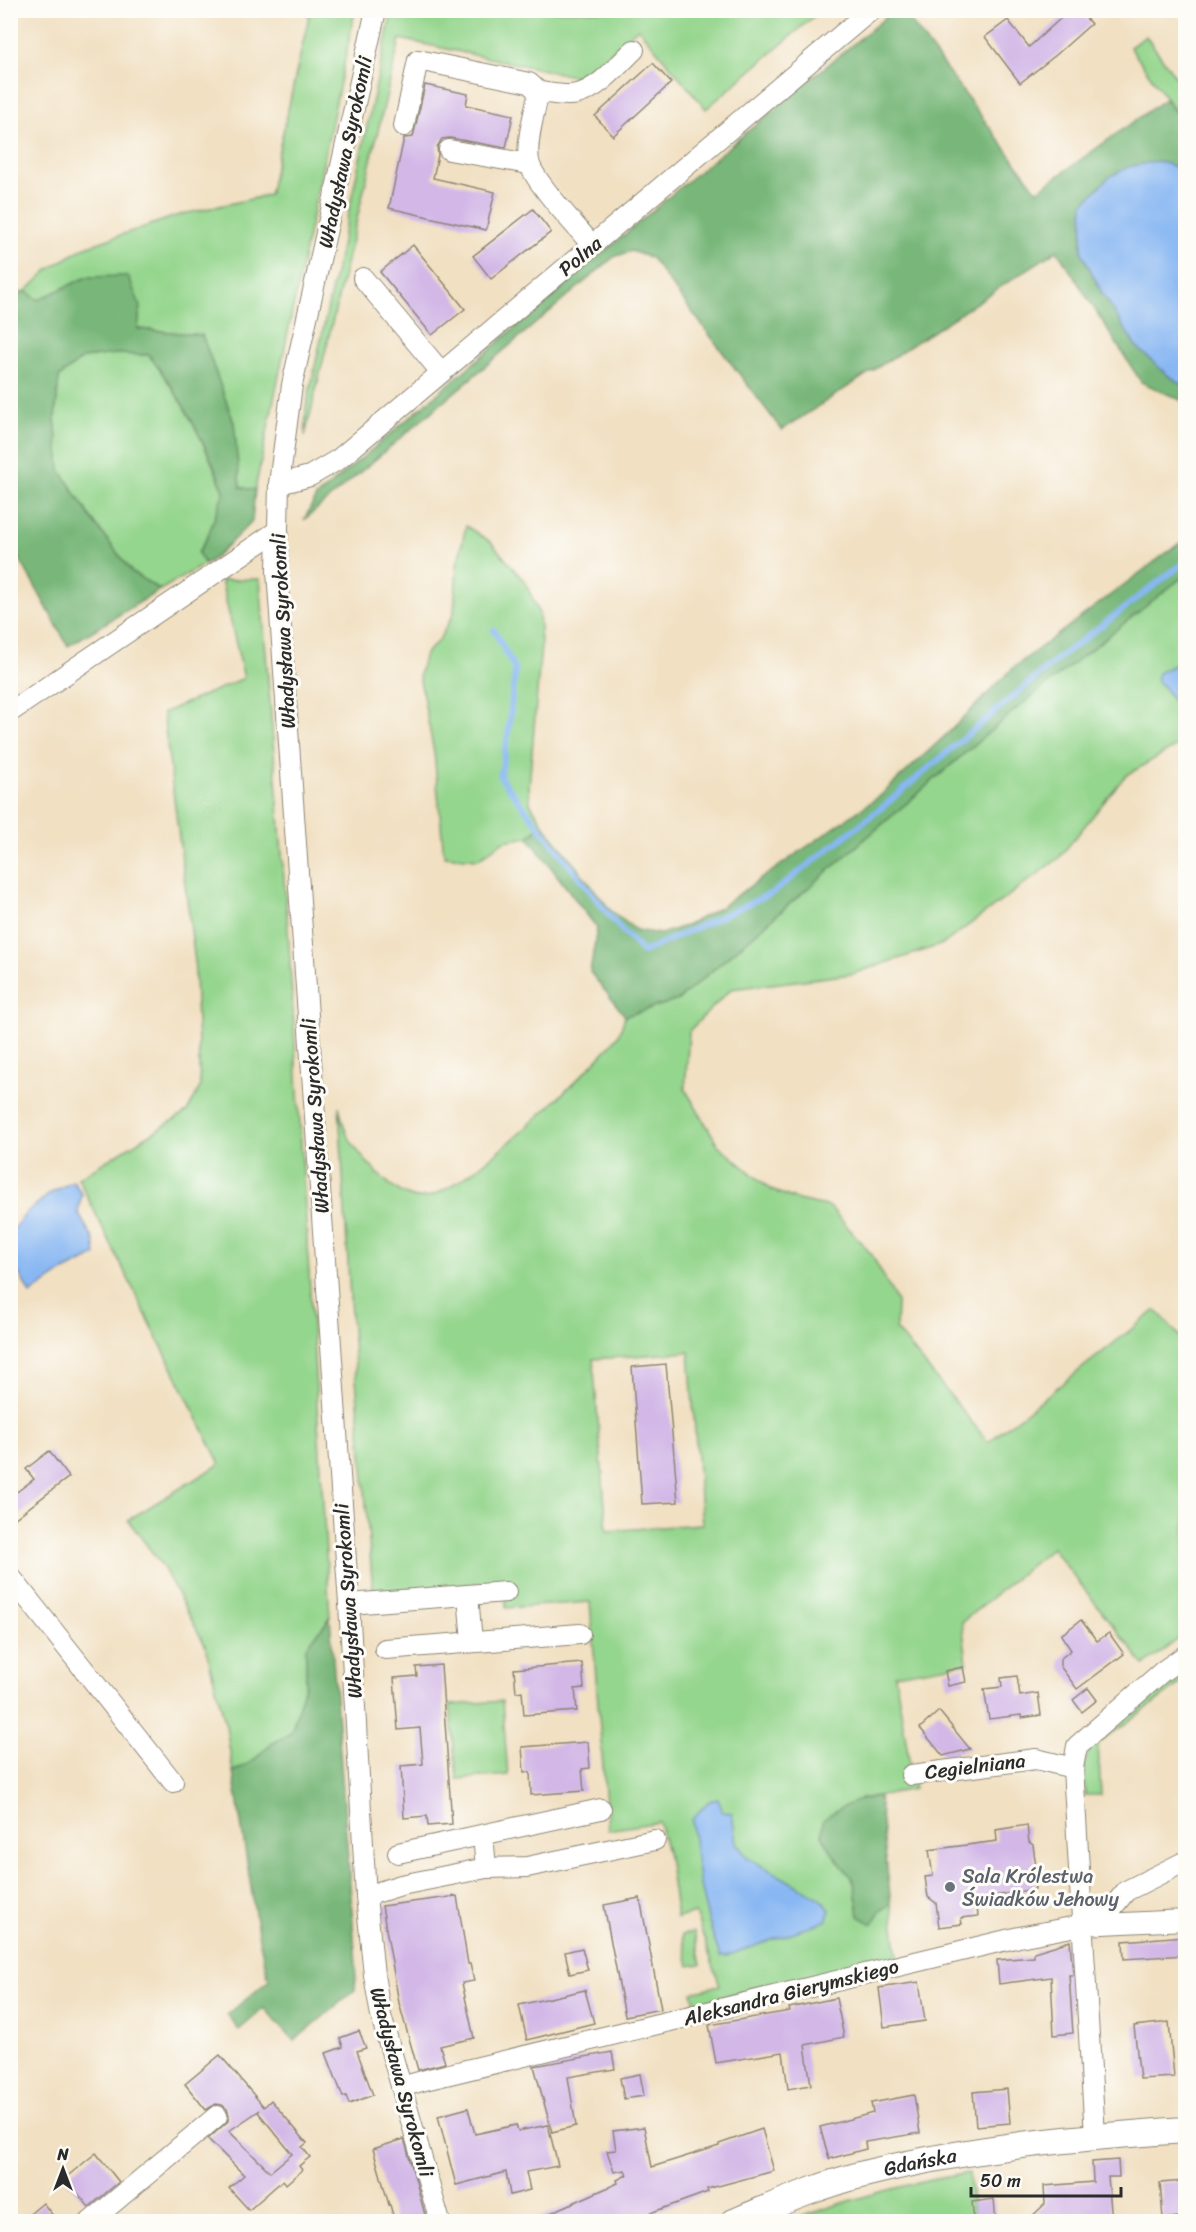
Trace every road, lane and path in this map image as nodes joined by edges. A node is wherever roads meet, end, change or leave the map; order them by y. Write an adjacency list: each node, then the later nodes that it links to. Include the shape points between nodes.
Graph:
1 (376, 10): 11 (street, Władysława Syrokomli, via 292,385)
2 (861, 14): 8 (street, Polna)
3 (633, 51): 4 (street, via 592,88 578,94)
4 (539, 92): 5 (street, via 529,83 418,60); 7 (street)
5 (404, 126)
6 (449, 150): 7 (street)
7 (529, 164): 8 (street)
8 (592, 245): 10 (street, Polna)
9 (363, 278): 10 (street)
10 (441, 372): 11 (street, Polna, via 339,459 310,476)
11 (279, 483): 12 (street, Władysława Syrokomli)
12 (277, 531): 13 (street); 17 (street, Władysława Syrokomli)
13 (10, 712)
14 (10, 1576): 24 (street)
15 (506, 1592): 16 (street)
16 (468, 1595): 17 (street); 19 (street)
17 (349, 1604): 31 (street, Władysława Syrokomli)
18 (580, 1634): 19 (street)
19 (472, 1642): 20 (street)
20 (385, 1649)
21 (1185, 1655): 22 (street, via 1077,1746)
22 (1073, 1768): 23 (street, Cegielniana, via 1036,1759); 33 (street)
23 (911, 1775)
24 (173, 1782)
25 (602, 1809): 26 (street)
26 (483, 1835): 28 (street); 30 (street)
27 (655, 1840): 30 (street, via 527,1867)
28 (398, 1853)
29 (1185, 1861): 33 (street, via 1126,1891 1112,1908)
30 (486, 1868): 31 (street)
31 (366, 1896): 34 (street, Władysława Syrokomli, via 381,2016)
32 (1185, 1920): 33 (street, Aleksandra Gierymskiego)
33 (1082, 1925): 34 (street, Aleksandra Gierymskiego, via 1019,1936); 37 (street)
34 (401, 2087): 39 (street, Władysława Syrokomli)
35 (217, 2115): 38 (street)
36 (1185, 2130): 37 (main road, Gdańska)
37 (1095, 2136): 40 (main road, Gdańska, via 955,2154 870,2172)
38 (90, 2222)
39 (440, 2222)
40 (734, 2222)

